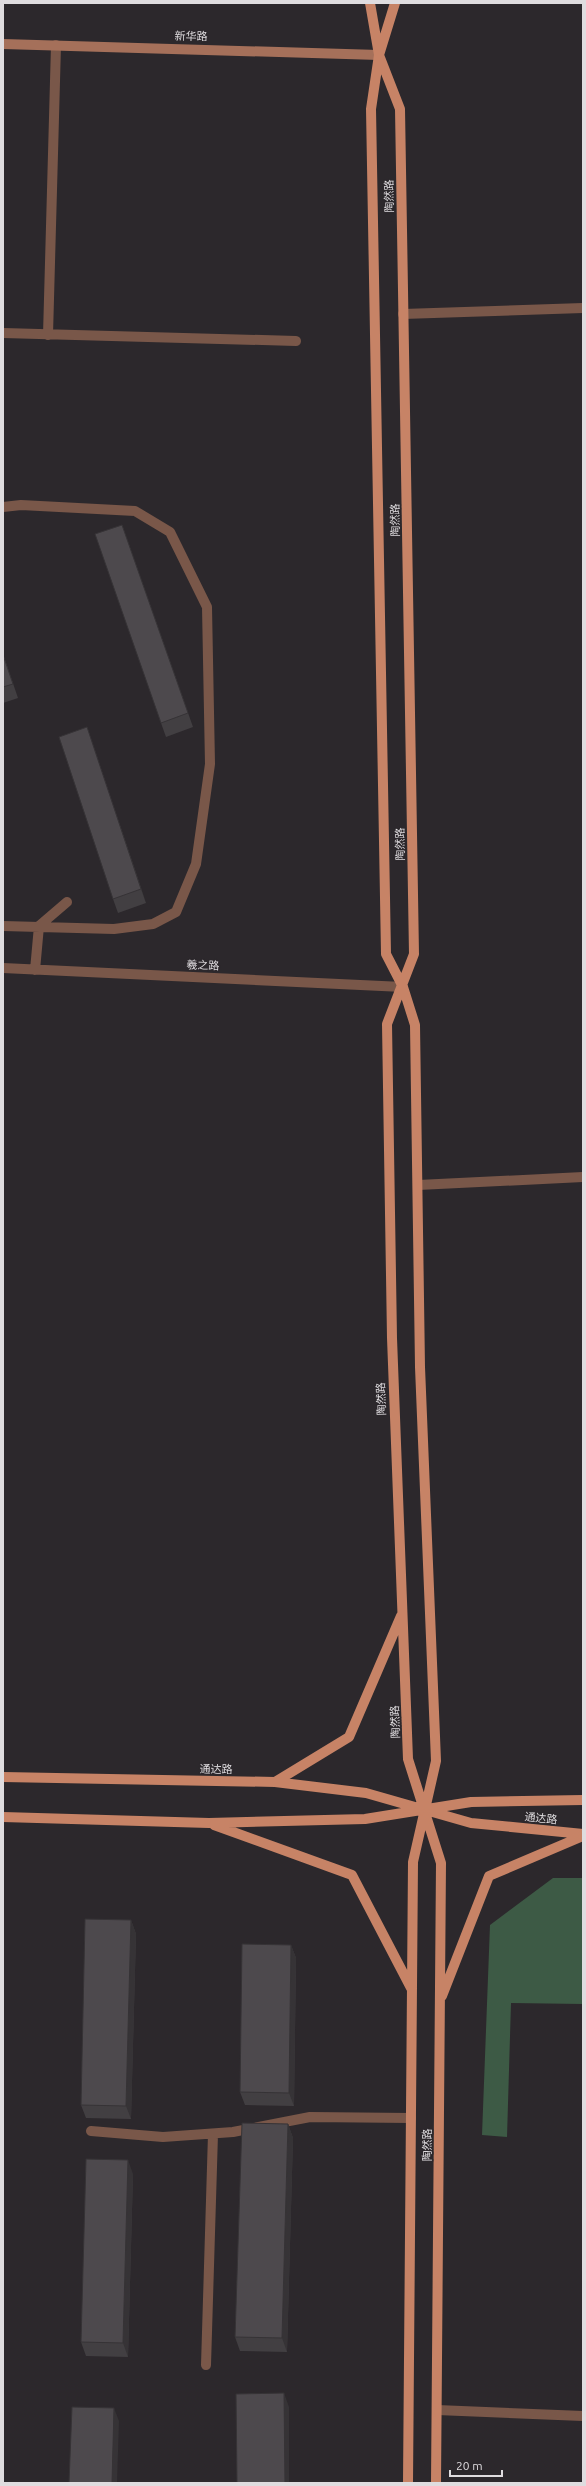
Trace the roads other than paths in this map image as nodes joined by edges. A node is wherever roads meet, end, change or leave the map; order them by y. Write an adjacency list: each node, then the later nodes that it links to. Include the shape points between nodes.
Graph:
1 (370, 3): 5 (main road, 陶然路)
2 (395, 3): 5 (main road, 陶然路)
3 (3, 44): 4 (main road, 新华路)
4 (56, 45): 5 (main road, 新华路); 9 (street)
5 (379, 55): 7 (main road, 陶然路, via 400,109); 17 (main road, 陶然路, via 371,108 386,954)
6 (583, 308): 7 (street)
7 (403, 314): 17 (main road, 陶然路, via 414,954)
8 (3, 333): 9 (street)
9 (48, 335): 10 (street)
10 (296, 342)
11 (3, 506): 14 (street, via 135,511 170,532 207,607 210,764 196,864 176,912 153,924 114,929)
12 (67, 902): 14 (street)
13 (3, 926): 14 (street)
14 (39, 926): 16 (street)
15 (3, 968): 16 (street, 羲之路)
16 (35, 970): 17 (street, 羲之路)
17 (403, 987): 19 (main road, 陶然路, via 415,1025); 20 (main road, 陶然路, via 387,1024 392,1360)
18 (583, 1177): 19 (street)
19 (418, 1185): 24 (main road, 陶然路, via 420,1367 436,1761)
20 (402, 1612): 22 (main road, via 349,1737); 24 (main road, 陶然路, via 408,1759)
21 (3, 1777): 22 (main road, 通达路)
22 (275, 1782): 24 (main road, 通达路, via 366,1794)
23 (583, 1800): 24 (main road, 通达路, via 471,1802)
24 (426, 1809): 26 (main road, 通达路, via 365,1819); 27 (main road, 通达路, via 471,1823); 28 (main road, 陶然路, via 413,1862); 29 (main road, 陶然路, via 441,1863)
25 (3, 1817): 26 (main road, 通达路)
26 (209, 1823): 28 (main road, via 352,1875)
27 (583, 1835): 29 (main road, via 489,1876)
28 (412, 1991): 30 (main road, 陶然路)
29 (440, 2001): 34 (main road, 陶然路)
30 (411, 2118): 32 (street, via 310,2117); 36 (main road, 陶然路)
31 (91, 2131): 32 (street, via 163,2138)
32 (213, 2134): 33 (street)
33 (206, 2365)
34 (437, 2410): 35 (street); 37 (main road, 陶然路)
35 (583, 2416)
36 (408, 2483)
37 (436, 2483)

